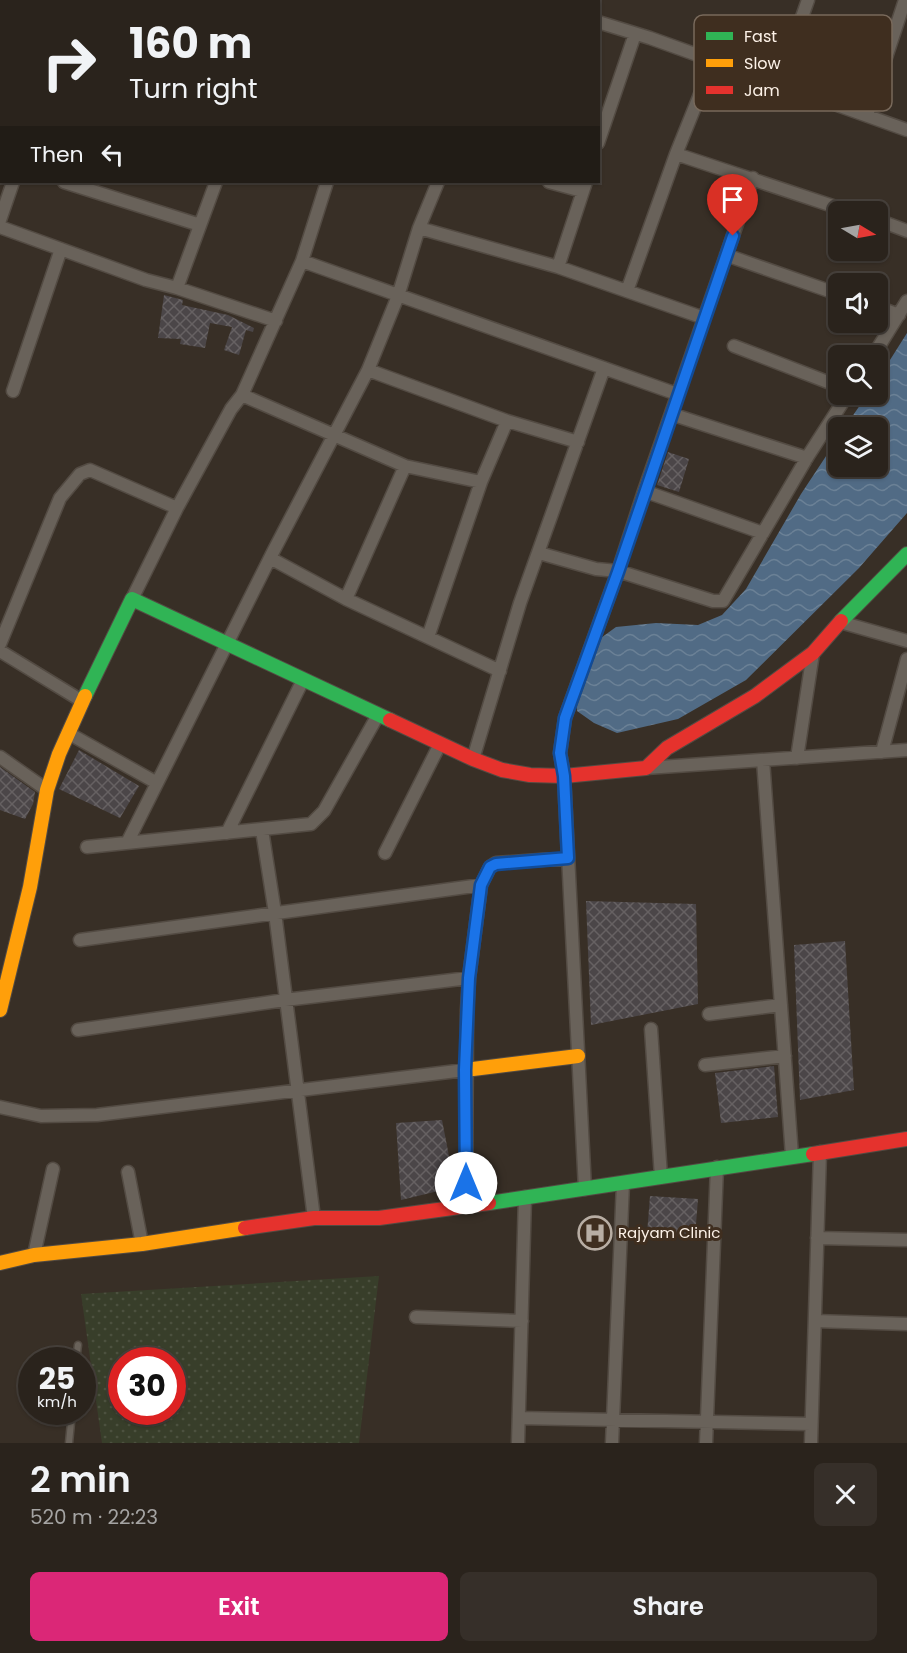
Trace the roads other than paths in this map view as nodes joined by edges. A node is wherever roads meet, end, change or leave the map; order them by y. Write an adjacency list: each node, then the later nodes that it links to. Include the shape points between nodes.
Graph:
1 (808, 0): 3 (street)
2 (905, 0): 6 (street)
3 (803, 15)
4 (600, 23): 5 (street)
5 (635, 34): 7 (street); 13 (street)
6 (892, 39)
7 (694, 55)
8 (694, 109): 14 (street)
9 (855, 111): 11 (street)
10 (868, 111): 11 (street)
11 (867, 115): 12 (street)
12 (907, 130)
13 (600, 137)
14 (676, 154): 15 (street); 35 (street)
15 (753, 178): 23 (street); 31 (street)
16 (13, 183): 24 (street)
17 (67, 183): 26 (street)
18 (216, 183): 26 (street)
19 (327, 183): 32 (street)
20 (438, 183): 28 (street)
21 (558, 183): 22 (street)
22 (584, 186): 33 (street)
23 (828, 204)
24 (0, 220)
25 (888, 224): 29 (street)
26 (200, 225): 34 (street)
27 (0, 227): 30 (street)
28 (420, 228): 33 (street); 37 (street)
29 (907, 231)
30 (62, 249): 34 (street); 48 (street)
31 (726, 255): 36 (street); 41 (street)
32 (302, 261): 37 (street); 42 (street)
33 (558, 267): 35 (street)
34 (177, 288): 42 (street)
35 (627, 291): 41 (street)
36 (828, 291)
37 (398, 296): 45 (street); 46 (street)
38 (907, 301): 40 (street)
39 (888, 311): 40 (street)
40 (899, 315): 43 (street)
41 (704, 318): 49 (street)
42 (276, 321): 50 (street)
43 (880, 345)
44 (735, 346): 47 (street)
45 (604, 368): 49 (street); 55 (street)
46 (368, 370): 53 (street); 54 (street)
47 (828, 382)
48 (13, 391)
49 (678, 394): 52 (street)
50 (242, 395): 54 (street); 60 (street)
51 (841, 405): 56 (street)
52 (670, 414): 56 (street); 59 (street)
53 (507, 421): 55 (street); 58 (street)
54 (335, 435): 57 (street); 64 (street)
55 (578, 442): 62 (street)
56 (807, 458): 61 (street)
57 (405, 466): 58 (street); 67 (street)
58 (481, 482): 69 (street)
59 (644, 491): 61 (street); 65 (street)
60 (177, 508): 66 (street); 71 (street, via 90,470 80,474 60,498)
61 (763, 533): 65 (street, via 721,602)
62 (539, 553): 65 (street, via 596,570); 76 (street)
63 (907, 554): 68 (street)
64 (270, 558): 67 (street); 72 (street)
65 (618, 572): 89 (street, via 565,718 560,753)
66 (132, 599): 72 (street); 78 (street)
67 (346, 599): 69 (street)
68 (840, 622): 70 (street); 74 (street)
69 (428, 637): 76 (street)
70 (907, 641)
71 (0, 644)
72 (226, 644): 77 (street); 90 (street)
73 (0, 651): 78 (street)
74 (813, 653): 85 (street); 88 (street, via 755,696 667,748)
75 (907, 659): 83 (street)
76 (500, 671): 86 (street)
77 (303, 680): 79 (street); 93 (street)
78 (82, 701): 80 (street)
79 (378, 715): 81 (street); 92 (street, via 315,821 305,826)
80 (68, 733): 90 (street); 91 (street)
81 (440, 744): 86 (street); 96 (street)
82 (907, 750): 83 (street)
83 (882, 752): 85 (street)
84 (0, 757): 91 (street)
85 (797, 758): 87 (street)
86 (473, 759): 89 (street, via 502,770)
87 (763, 760): 88 (street); 103 (street)
88 (646, 768): 89 (street)
89 (564, 776): 97 (street)
90 (157, 783): 94 (street)
91 (47, 790): 104 (street, via 30,887)
92 (262, 830): 93 (street); 99 (street)
93 (227, 833): 94 (street)
94 (127, 843): 95 (street)
95 (87, 847)
96 (385, 853)
97 (568, 858): 98 (street, via 496,864 490,867); 108 (street)
98 (481, 885): 99 (street); 101 (street)
99 (275, 913): 100 (street); 102 (street)
100 (80, 940)
101 (469, 978): 102 (street); 111 (street)
102 (285, 1000): 107 (street); 112 (street)
103 (781, 1005): 105 (street); 109 (street)
104 (0, 1010)
105 (709, 1014)
106 (651, 1029): 120 (street)
107 (78, 1030)
108 (578, 1056): 111 (street); 122 (street)
109 (784, 1056): 110 (street); 116 (street)
110 (705, 1065)
111 (465, 1070): 112 (street); 124 (street)
112 (296, 1090): 113 (street, via 97,1116 41,1116); 125 (street)
113 (0, 1107)
114 (907, 1138): 115 (street)
115 (820, 1152): 116 (street); 126 (street)
116 (792, 1156): 117 (street)
117 (717, 1167): 120 (street); 137 (street)
118 (53, 1169): 129 (street)
119 (128, 1172): 128 (street)
120 (661, 1177): 121 (street)
121 (622, 1183): 122 (street); 136 (street)
122 (585, 1189): 123 (street)
123 (525, 1197): 124 (street); 132 (street)
124 (466, 1206): 125 (street, via 379,1218)
125 (314, 1218): 128 (street)
126 (817, 1238): 127 (street); 133 (street)
127 (907, 1240)
128 (142, 1244): 129 (street)
129 (34, 1255): 130 (street)
130 (0, 1263)
131 (416, 1317): 132 (street)
132 (522, 1321): 135 (street)
133 (815, 1321): 134 (street); 138 (street)
134 (907, 1324)
135 (519, 1418): 136 (street); 141 (street)
136 (613, 1420): 137 (street); 142 (street)
137 (706, 1422): 138 (street); 143 (street)
138 (812, 1424): 144 (street)
139 (71, 1425): 140 (lane)
140 (69, 1443)
141 (518, 1443)
142 (612, 1443)
143 (706, 1443)
144 (811, 1443)

